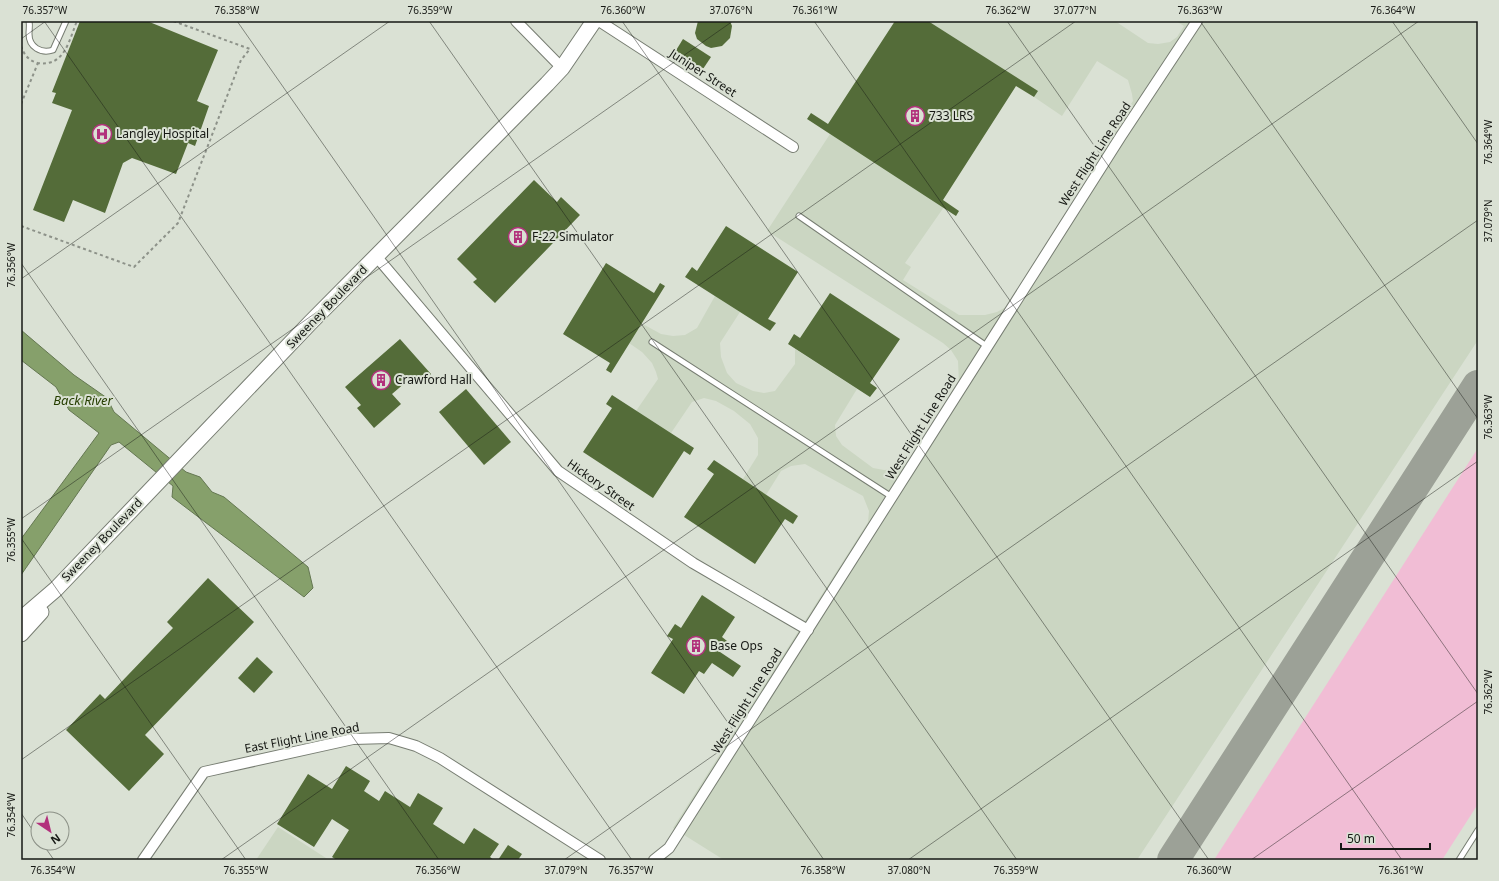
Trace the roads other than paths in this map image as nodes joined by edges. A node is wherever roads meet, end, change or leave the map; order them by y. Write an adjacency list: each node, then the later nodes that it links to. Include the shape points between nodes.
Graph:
1 (29, 21): 2 (lane, via 30,43 42,52 47,52 53,50)
2 (66, 21)
3 (516, 21): 7 (street)
4 (594, 21): 7 (main road, Sweeney Boulevard)
5 (599, 21): 8 (street, Juniper Street)
6 (1197, 21): 12 (street, West Flight Line Road)
7 (562, 68): 10 (main road, Sweeney Boulevard)
8 (794, 147)
9 (799, 216): 12 (lane)
10 (376, 256): 14 (main road, Sweeney Boulevard); 16 (street, Hickory Street, via 558,471 693,564)
11 (652, 342): 13 (lane)
12 (988, 346): 13 (street, West Flight Line Road)
13 (892, 497): 16 (street, West Flight Line Road)
14 (56, 590): 15 (main road, Sweeney Boulevard); 17 (main road, Sweeney Boulevard, via 40,614)
15 (21, 619)
16 (808, 630): 21 (street, West Flight Line Road, via 669,848)
17 (21, 634)
18 (1478, 830): 22 (lane)
19 (143, 860): 20 (street, East Flight Line Road, via 204,772 354,739 389,738 416,746 440,758)
20 (600, 860)
21 (654, 860)
22 (1459, 860)

